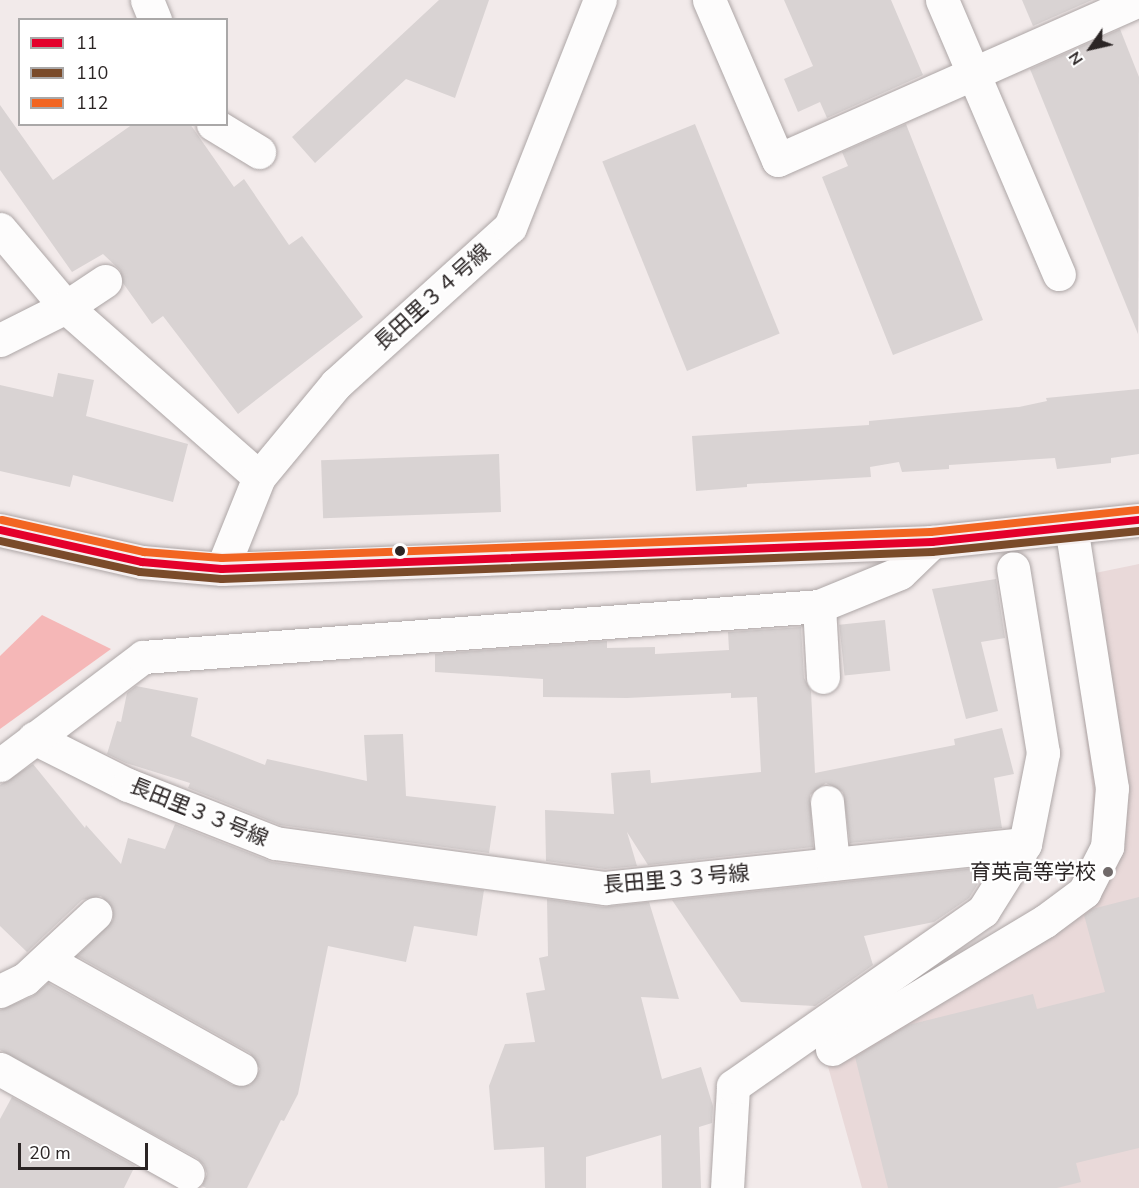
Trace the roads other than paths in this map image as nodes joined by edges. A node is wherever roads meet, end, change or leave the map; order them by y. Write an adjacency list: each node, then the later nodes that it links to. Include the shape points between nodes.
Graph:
1 (147, 0): 6 (street)
2 (600, 0): 15 (street, 長田里３４号線, via 510,227 336,384)
3 (709, 0): 7 (street, via 778,160)
4 (942, 0): 7 (street)
5 (1139, 0): 7 (street)
6 (154, 18)
7 (974, 73): 11 (street)
8 (216, 126): 9 (street)
9 (259, 152)
10 (0, 229): 13 (street)
11 (1059, 274)
12 (105, 281): 13 (street)
13 (66, 307): 14 (street); 15 (street)
14 (0, 340)
15 (259, 477): 21 (street, 長田里３４号線)
16 (1139, 520): 17 (main road)
17 (1071, 527): 19 (main road); 32 (street, via 1112,788 1107,847 1084,892 1045,921)
18 (0, 530): 21 (main road, via 142,562)
19 (932, 542): 21 (main road); 22 (street, via 900,573)
20 (1013, 568): 27 (street, via 1043,753)
21 (222, 569)
22 (819, 606): 23 (street); 24 (street, via 143,657)
23 (823, 677)
24 (34, 738): 25 (street); 28 (street, 長田里３３号線, via 128,785 275,843 605,888)
25 (0, 765)
26 (827, 802): 28 (street)
27 (1025, 844): 28 (street, 長田里３３号線); 36 (street, via 983,911 734,1086)
28 (833, 864)
29 (95, 914): 30 (street)
30 (46, 960): 31 (street, via 25,979); 34 (street)
31 (0, 991)
32 (832, 1049)
33 (0, 1069): 35 (street)
34 (241, 1069)
35 (188, 1174)
36 (727, 1188)

